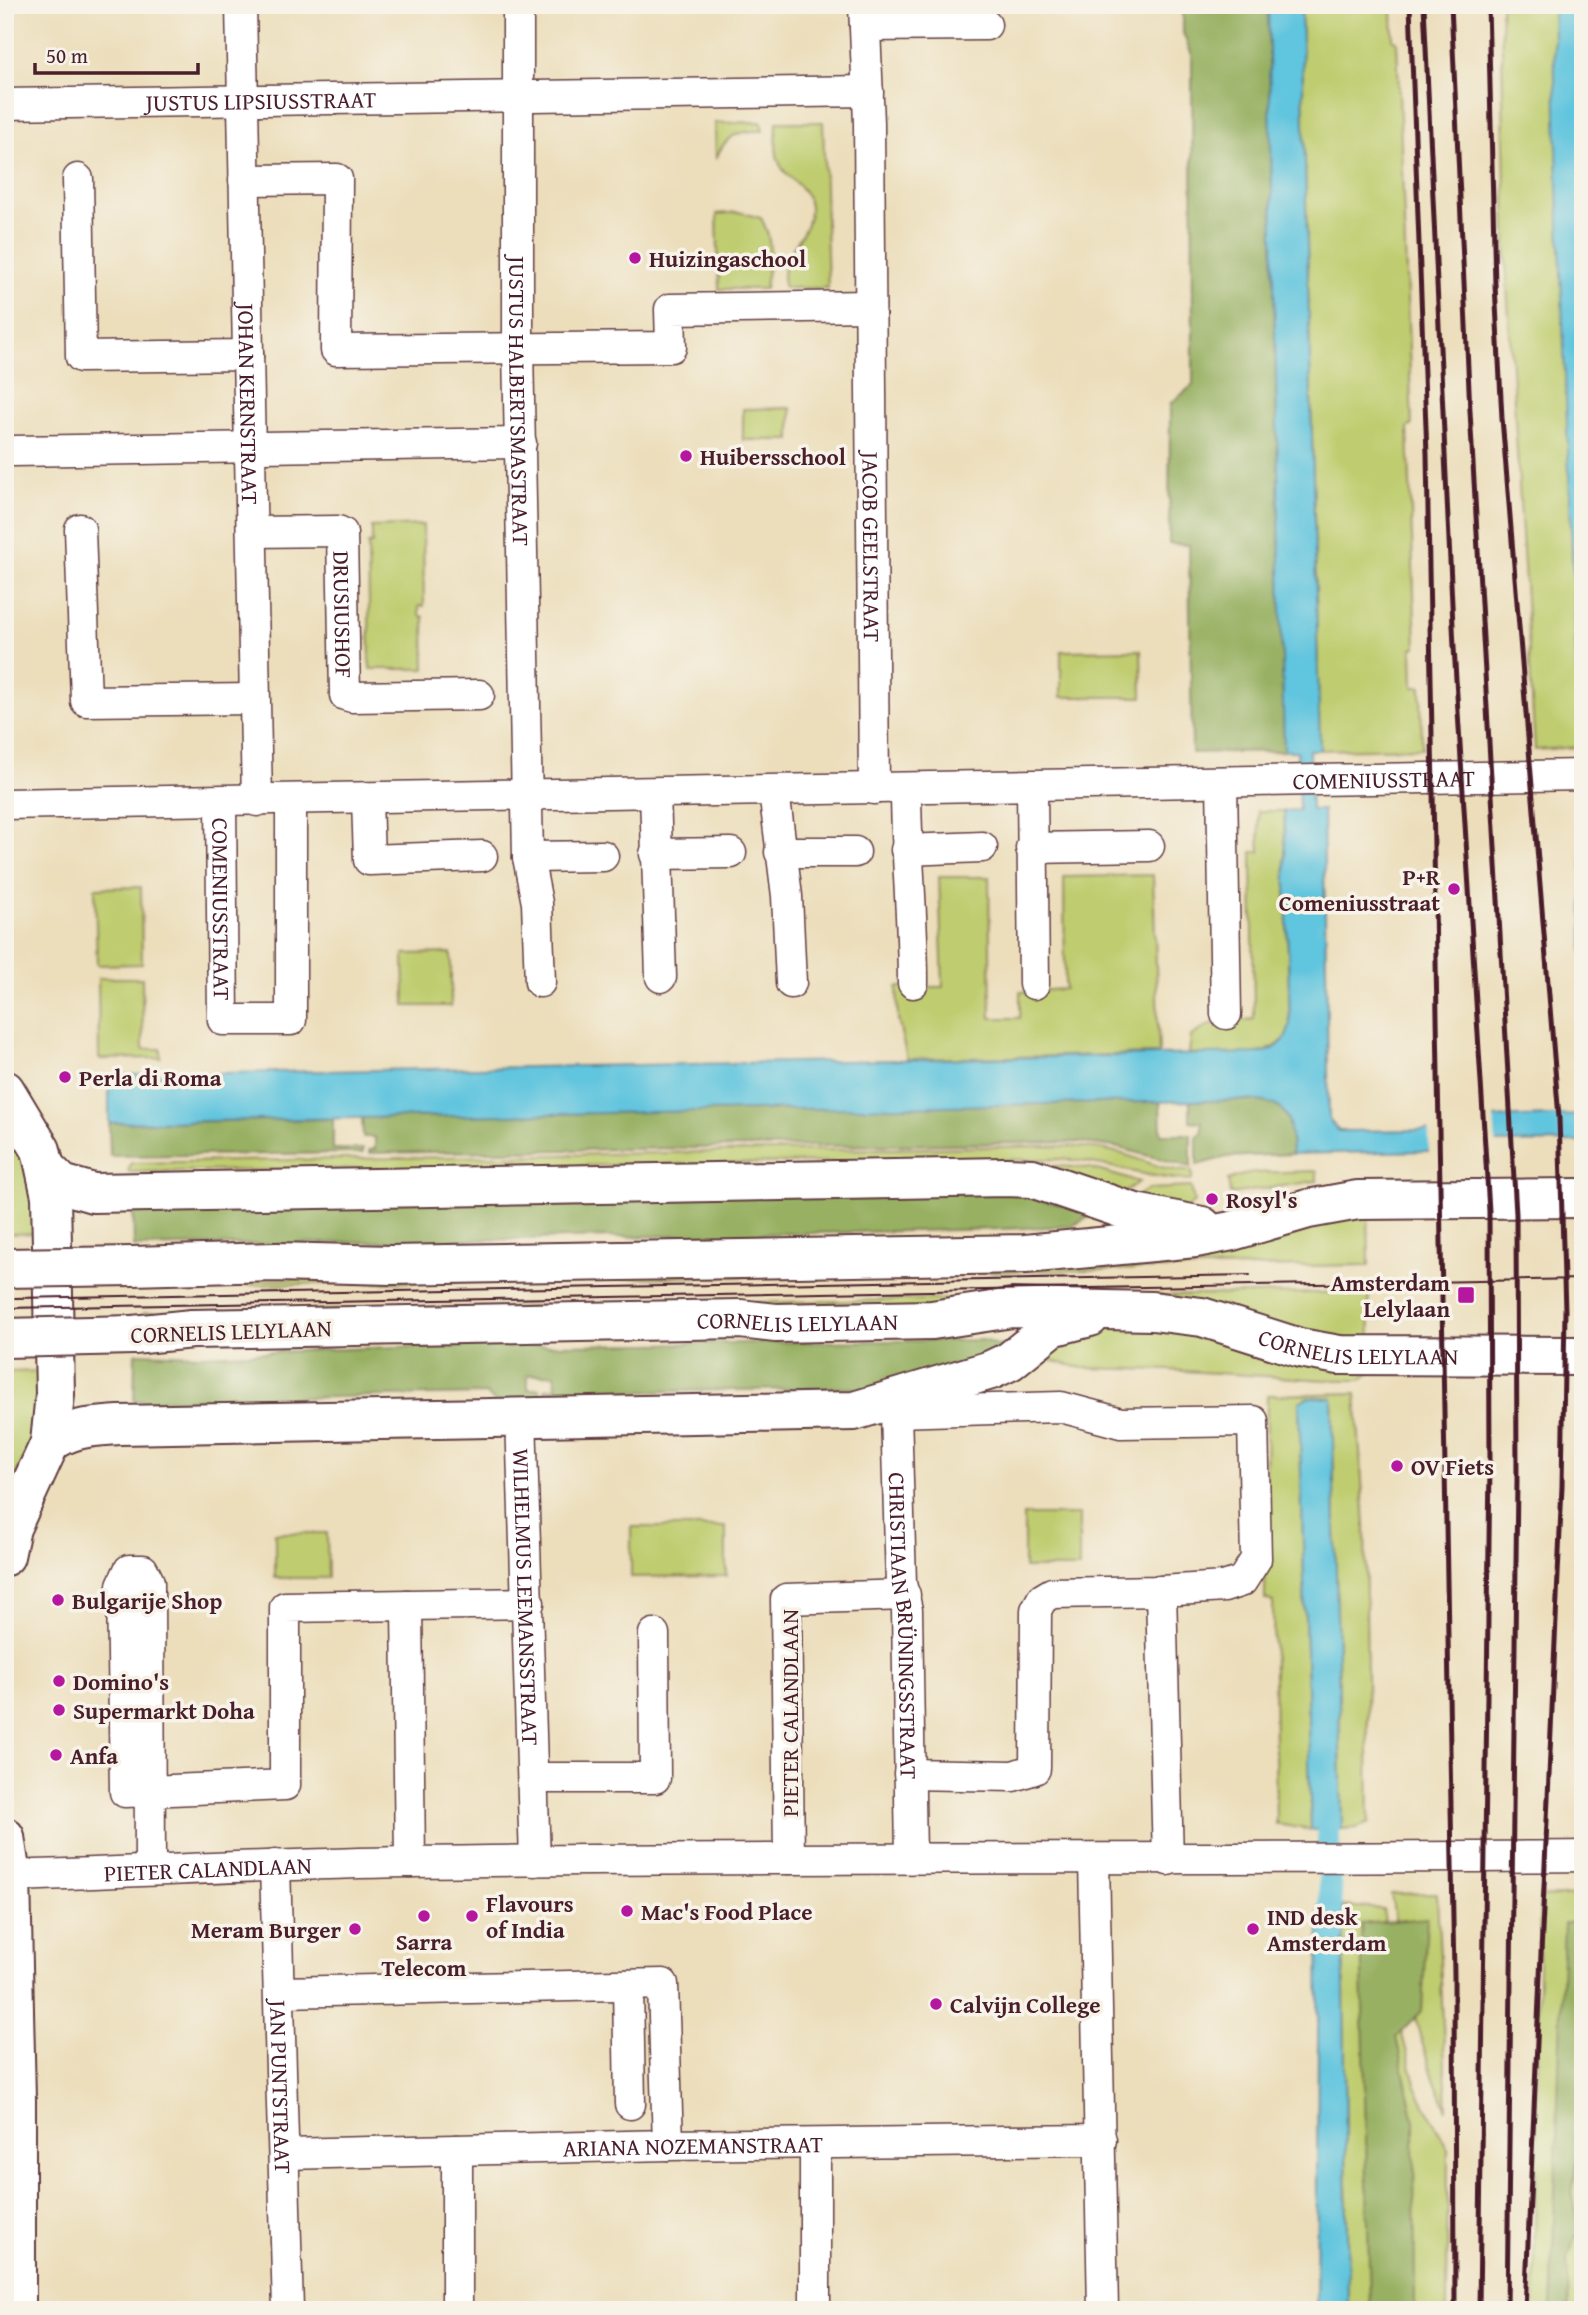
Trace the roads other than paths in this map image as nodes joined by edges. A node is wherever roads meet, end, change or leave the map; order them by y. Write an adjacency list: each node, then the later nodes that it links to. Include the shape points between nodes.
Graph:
1 (241, 5): 7 (street, JOHAN KERNSTRAAT)
2 (518, 5): 6 (street, JUSTUS HALBERTSMASTRAAT)
3 (865, 16): 4 (street); 5 (street, JACOB GEELSTRAAT)
4 (986, 25)
5 (868, 91): 6 (street, JUSTUS LIPSIUSSTRAAT); 11 (street, JACOB GEELSTRAAT)
6 (517, 95): 7 (street, JUSTUS LIPSIUSSTRAAT); 12 (street, JUSTUS HALBERTSMASTRAAT)
7 (244, 99): 8 (street, JUSTUS LIPSIUSSTRAAT); 10 (street, JOHAN KERNSTRAAT)
8 (5, 104)
9 (78, 179): 13 (street, via 81,358)
10 (244, 180): 12 (street, via 337,179 336,350); 13 (street, JOHAN KERNSTRAAT)
11 (870, 306): 12 (street, via 670,309 671,347); 25 (street, JACOB GEELSTRAAT)
12 (518, 348): 14 (street, JUSTUS HALBERTSMASTRAAT)
13 (248, 355): 15 (street, JOHAN KERNSTRAAT)
14 (522, 443): 15 (street); 28 (street, JUSTUS HALBERTSMASTRAAT)
15 (250, 448): 16 (street); 18 (street, JOHAN KERNSTRAAT)
16 (13, 451)
17 (80, 529): 20 (street, via 86,701)
18 (252, 532): 19 (street, DRUSIUSHOF, via 342,533 345,695); 20 (street, JOHAN KERNSTRAAT)
19 (479, 695)
20 (254, 699): 30 (street, JOHAN KERNSTRAAT)
21 (1580, 775): 22 (street, COMENIUSSTRAAT)
22 (1222, 782): 23 (street, COMENIUSSTRAAT); 50 (street)
23 (1032, 786): 24 (street, COMENIUSSTRAAT); 36 (street)
24 (906, 788): 25 (street, COMENIUSSTRAAT); 37 (street)
25 (874, 789): 26 (street, COMENIUSSTRAAT)
26 (774, 791): 27 (street, COMENIUSSTRAAT); 38 (street)
27 (654, 793): 28 (street, COMENIUSSTRAAT); 41 (street)
28 (527, 796): 29 (street, COMENIUSSTRAAT); 44 (street)
29 (367, 799): 31 (street, COMENIUSSTRAAT); 42 (street, via 369,860)
30 (257, 801): 31 (street, COMENIUSSTRAAT); 32 (street, COMENIUSSTRAAT)
31 (291, 801): 32 (street, COMENIUSSTRAAT, via 291,1020 223,1020)
32 (221, 802): 33 (street, COMENIUSSTRAAT)
33 (5, 804)
34 (1149, 846): 36 (street)
35 (982, 848): 37 (street)
36 (1031, 848): 49 (street)
37 (906, 850): 48 (street)
38 (780, 852): 39 (street); 47 (street)
39 (855, 852)
40 (731, 853): 41 (street)
41 (655, 854): 45 (street)
42 (482, 856)
43 (603, 856): 44 (street)
44 (528, 857): 46 (street, via 537,903)
45 (660, 977)
46 (540, 982)
47 (791, 983)
48 (913, 983)
49 (1034, 984)
50 (1226, 1014)
51 (9, 1102): 52 (main road, via 32,1132)
52 (46, 1168): 54 (main road, via 62,1184 93,1193 1020,1177 1135,1213); 61 (main road, via 51,1196 55,1394)
53 (1583, 1198): 54 (main road, via 1358,1200)
54 (1232, 1231): 55 (main road, bridge, via 1025,1254)
55 (5, 1268)
56 (1127, 1312): 57 (main road, CORNELIS LELYLAAN, bridge, via 1012,1308 932,1321 776,1323 740,1319 192,1329); 58 (main road, CORNELIS LELYLAAN, via 1202,1317 1307,1350 1339,1355); 59 (main road, via 1065,1321 1043,1332 1004,1364)
57 (5, 1338)
58 (1583, 1356)
59 (891, 1406): 60 (main road, via 854,1411); 64 (street, via 1060,1407 1121,1423 1253,1421 1256,1559 1242,1581); 65 (street, CHRISTIAAN BRÜNINGSSTRAAT)
60 (521, 1417): 61 (main road, via 119,1425 79,1428); 66 (street, WILHELMUS LEEMANSSTRAAT)
61 (50, 1443): 62 (main road)
62 (17, 1495): 63 (main road)
63 (5, 1556)
64 (1161, 1591): 69 (street, via 1052,1593 1042,1599 1036,1610 1035,1769 1013,1776); 77 (street)
65 (905, 1595): 69 (street, CHRISTIAAN BRÜNINGSSTRAAT); 75 (street, PIETER CALANDLAAN, via 786,1599)
66 (529, 1603): 67 (street); 70 (street, WILHELMUS LEEMANSSTRAAT)
67 (407, 1605): 71 (street, via 285,1607 285,1785); 79 (street)
68 (654, 1634): 70 (street, WILHELMUS LEEMANSSTRAAT, via 655,1778)
69 (909, 1774): 74 (street, CHRISTIAAN BRÜNINGSSTRAAT)
70 (534, 1778): 78 (street, WILHELMUS LEEMANSSTRAAT)
71 (149, 1791): 71 (street, via 149,1582 143,1570 129,1570 122,1585 125,1792); 81 (street)
72 (5, 1837): 82 (main road)
73 (1577, 1856): 77 (street, PIETER CALANDLAAN)
74 (911, 1857): 75 (street, PIETER CALANDLAAN); 76 (street, PIETER CALANDLAAN)
75 (789, 1859): 78 (street, PIETER CALANDLAAN)
76 (1094, 1860): 77 (street, PIETER CALANDLAAN); 86 (street)
77 (1168, 1860)
78 (535, 1861): 79 (street, PIETER CALANDLAAN)
79 (410, 1862): 80 (street, PIETER CALANDLAAN)
80 (275, 1865): 81 (street, PIETER CALANDLAAN); 84 (street, JAN PUNTSTRAAT)
81 (150, 1870): 82 (street, PIETER CALANDLAAN)
82 (8, 1876): 91 (main road, via 16,2100)
83 (628, 1985): 84 (street); 85 (street); 87 (street, via 663,1984)
84 (279, 1992): 90 (street, JAN PUNTSTRAAT)
85 (630, 2104)
86 (1101, 2140): 88 (street, ARIANA NOZEMANSTRAAT); 95 (street)
87 (668, 2145): 88 (street, ARIANA NOZEMANSTRAAT); 89 (street, ARIANA NOZEMANSTRAAT)
88 (815, 2145): 94 (street)
89 (457, 2150): 90 (street, ARIANA NOZEMANSTRAAT); 93 (street)
90 (285, 2154): 92 (street, JAN PUNTSTRAAT)
91 (16, 2310)
92 (288, 2310)
93 (457, 2310)
94 (815, 2310)
95 (1103, 2310)

